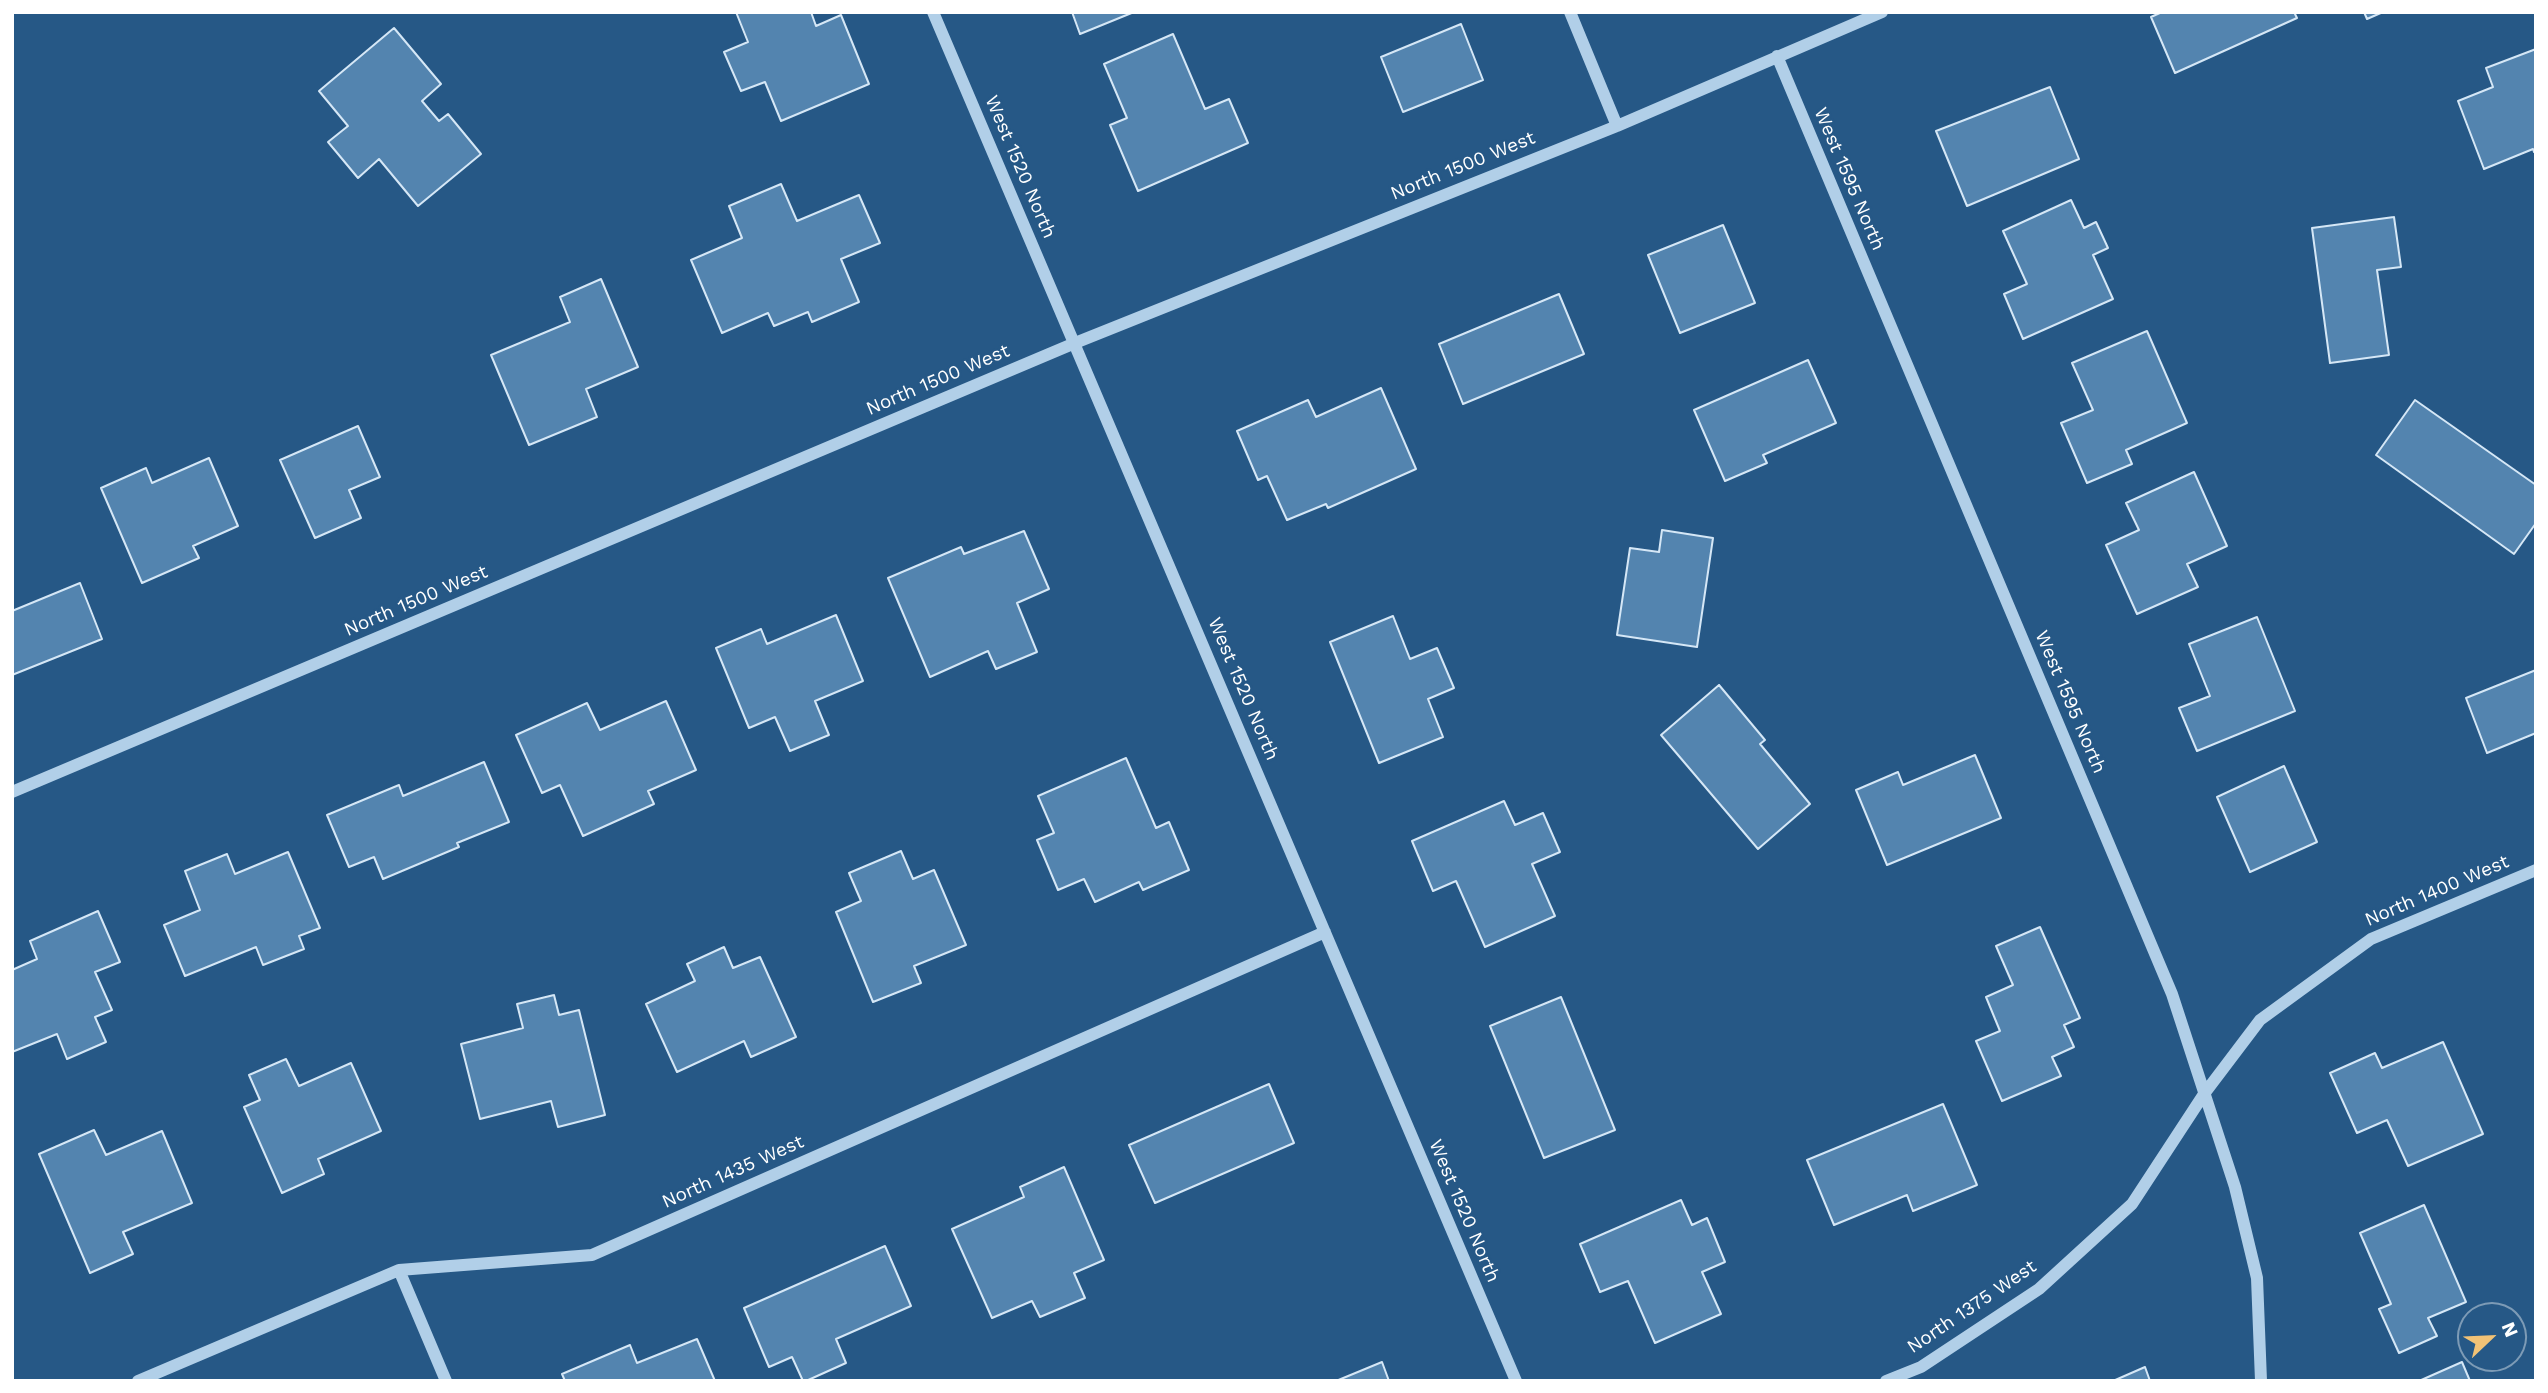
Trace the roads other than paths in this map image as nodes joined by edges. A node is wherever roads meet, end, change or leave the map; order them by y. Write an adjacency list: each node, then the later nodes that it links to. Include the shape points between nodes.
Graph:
1 (933, 12): 6 (street, West 1520 North)
2 (1570, 12): 5 (street)
3 (1882, 12): 4 (street, North 1500 West)
4 (1777, 56): 5 (street, North 1500 West); 10 (street, West 1595 North, via 2172,994)
5 (1617, 125): 6 (street, North 1500 West)
6 (1074, 343): 7 (street, North 1500 West); 9 (street, West 1520 North)
7 (12, 792)
8 (2536, 870): 10 (street, North 1400 West, via 2371,939 2260,1020)
9 (1325, 932): 11 (street, North 1435 West, via 592,1255); 14 (street, West 1520 North)
10 (2204, 1094): 15 (street, North 1375 West, via 2132,1204 2039,1289 1921,1367); 16 (street, West 1595 North, via 2235,1188 2257,1278)
11 (399, 1270): 12 (street, North 1435 West); 13 (street)
12 (138, 1381)
13 (446, 1381)
14 (1516, 1381)
15 (1886, 1381)
16 (2262, 1381)

